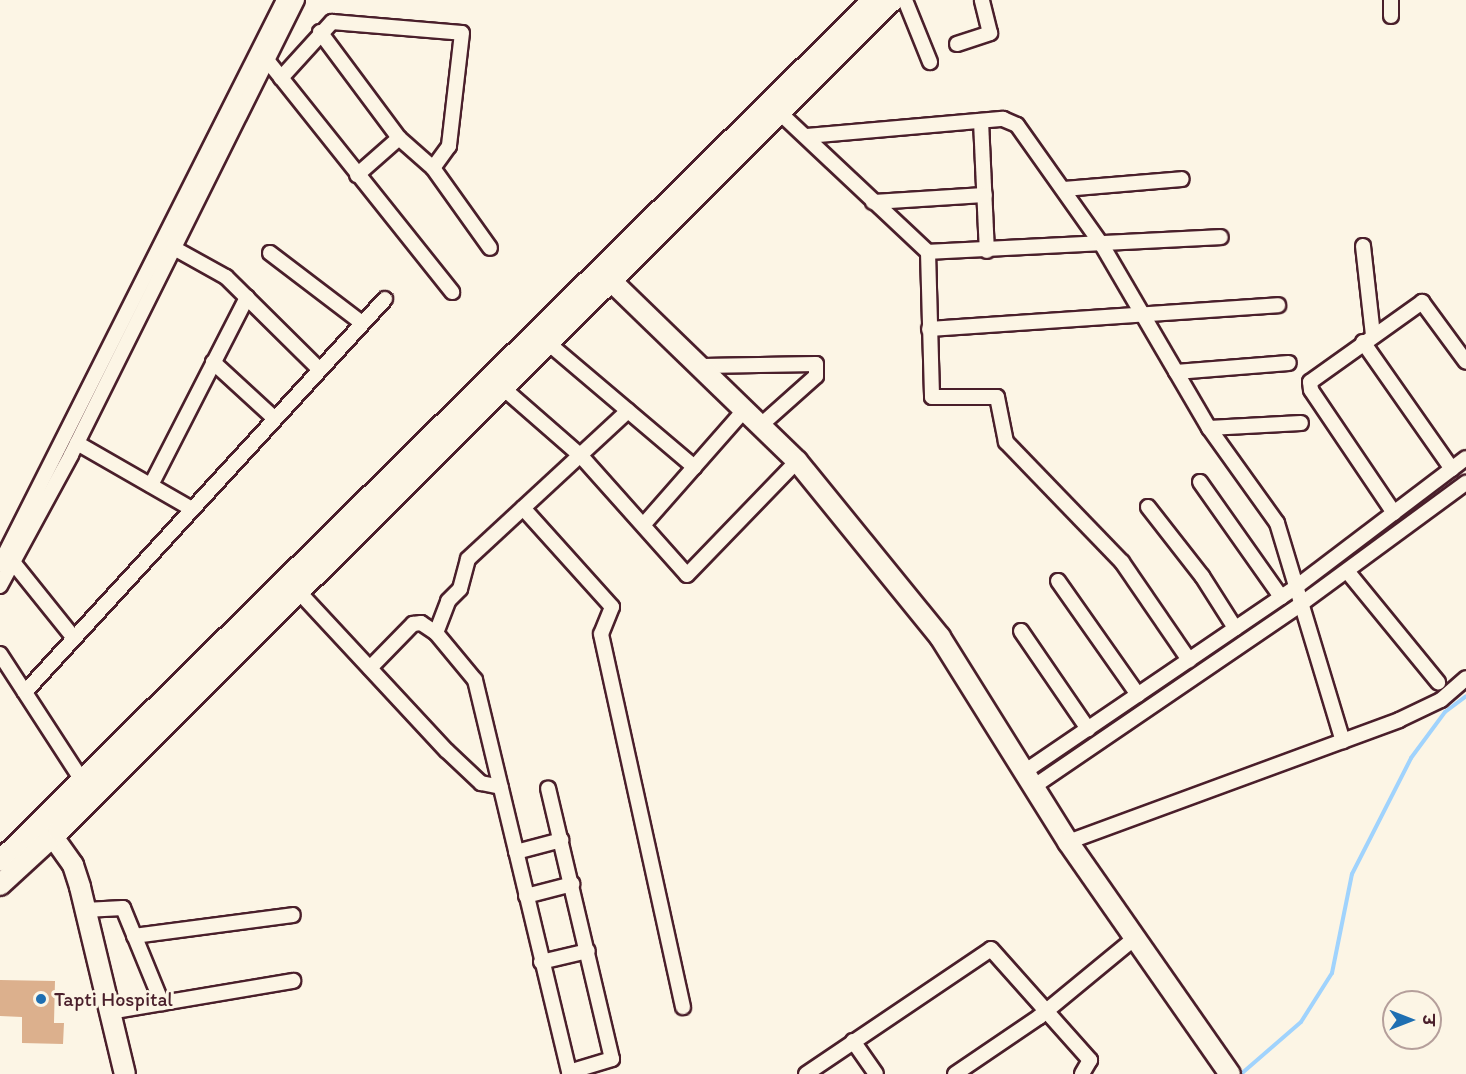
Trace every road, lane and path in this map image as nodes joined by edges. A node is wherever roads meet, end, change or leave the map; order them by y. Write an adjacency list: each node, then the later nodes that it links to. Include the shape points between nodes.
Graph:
1 (284, 0): 9 (street)
2 (297, 0): 9 (street)
3 (873, 0): 33 (main road)
4 (893, 0): 15 (main road)
5 (905, 0): 13 (street)
6 (982, 0): 11 (street, via 990,33)
7 (1391, 0): 8 (street)
8 (1391, 16)
9 (275, 30): 12 (street); 72 (street)
10 (320, 33): 14 (street); 18 (street); 19 (street, via 338,21 462,33 449,146)
11 (957, 44)
12 (267, 60): 14 (street); 28 (street)
13 (930, 62)
14 (281, 78): 20 (street)
15 (781, 114): 17 (street); 33 (main road)
16 (981, 121): 17 (street); 22 (street, via 1003,119 1017,125); 23 (street)
17 (807, 136): 24 (street)
18 (399, 138): 19 (street); 20 (street)
19 (433, 168): 29 (street)
20 (357, 175): 34 (street)
21 (1182, 179): 22 (street)
22 (1064, 189): 26 (street)
23 (985, 195): 24 (street); 30 (street)
24 (873, 202): 31 (street)
25 (1221, 237): 26 (street)
26 (1102, 245): 30 (street); 38 (street)
27 (1363, 246): 41 (street)
28 (172, 248): 35 (street, via 222,274); 56 (street)
29 (490, 248)
30 (987, 251): 31 (street)
31 (928, 252): 40 (street)
32 (270, 254): 39 (street)
33 (606, 276): 42 (main road); 46 (main road); 96 (main road)
34 (452, 292)
35 (247, 297): 43 (street); 47 (street)
36 (385, 299): 39 (street)
37 (1278, 305): 38 (street)
38 (1145, 317): 40 (street); 48 (street)
39 (362, 323): 47 (street)
40 (929, 329): 85 (street, via 932,397 997,397 1006,442 1122,562)
41 (1368, 338): 44 (street, via 1422,302); 61 (street); 70 (street, via 1312,379 1309,386)
42 (548, 343): 49 (main road); 51 (street)
43 (213, 362): 52 (street); 64 (street)
44 (1466, 362)
45 (1288, 363): 48 (street)
46 (703, 366): 50 (main road); 54 (street, via 816,364 816,376)
47 (319, 369): 52 (street)
48 (1176, 372): 55 (street)
49 (503, 388): 57 (street); 77 (main road)
50 (745, 409): 54 (main road); 60 (street)
51 (628, 411): 57 (street); 60 (street)
52 (274, 418): 69 (street)
53 (1301, 423): 55 (street)
54 (761, 425): 59 (main road)
55 (1209, 428): 76 (street, via 1277,523)
56 (77, 443): 64 (street); 72 (street)
57 (581, 456): 68 (street); 71 (street)
58 (1466, 459): 61 (street)
59 (797, 461): 71 (street, via 692,574 683,573); 95 (main road, via 940,637)
60 (694, 466): 71 (street)
61 (1452, 469): 65 (street)
62 (1200, 482): 78 (street)
63 (1466, 483): 67 (street)
64 (150, 485): 69 (street)
65 (1421, 493): 67 (street); 70 (street)
66 (1148, 507): 80 (street, via 1202,576)
67 (1433, 507): 73 (street)
68 (523, 508): 82 (street, via 465,563 460,589 448,601); 115 (street, via 612,607 601,634)
69 (192, 509): 83 (street)
70 (1394, 513): 76 (street)
71 (645, 523)
72 (6, 560): 75 (street); 83 (street)
73 (1347, 571): 79 (street); 89 (street)
74 (1058, 580): 91 (street)
75 (0, 586)
76 (1296, 586): 78 (street); 79 (street)
77 (299, 592): 86 (street); 99 (main road)
78 (1281, 597): 80 (street)
79 (1301, 604): 92 (street); 94 (street)
80 (1235, 628): 85 (street)
81 (1021, 631): 93 (street)
82 (436, 633): 86 (street, via 421,623 413,624); 97 (street, via 475,680)
83 (74, 638): 90 (street)
84 (0, 654): 90 (street)
85 (1189, 660): 88 (street)
86 (370, 668): 97 (street, via 481,783)
87 (1466, 678): 94 (street, via 1441,700)
88 (1158, 681): 91 (street); 92 (street)
89 (1438, 682)
90 (25, 692): 96 (street)
91 (1138, 695): 93 (street)
92 (1168, 696): 95 (street)
93 (1088, 729): 95 (street)
94 (1343, 741): 100 (street)
95 (1029, 779): 100 (main road)
96 (84, 782): 99 (main road)
97 (501, 787): 102 (street)
98 (548, 788): 101 (street)
99 (48, 830): 103 (main road); 105 (main road); 107 (main road, via 73,865)
100 (1063, 833): 110 (main road)
101 (561, 840): 102 (street); 104 (street)
102 (516, 852): 106 (street)
103 (0, 861)
104 (572, 884): 106 (street); 111 (street)
105 (0, 885)
106 (526, 896): 112 (street)
107 (85, 910): 109 (street, via 119,906); 117 (main road)
108 (293, 915): 109 (street)
109 (134, 936): 114 (street)
110 (1135, 938): 116 (street); 124 (main road)
111 (588, 951): 112 (street); 112 (street, via 612,1059 569,1072)
112 (541, 962)
113 (294, 981): 114 (street)
114 (162, 1003): 117 (street)
115 (683, 1007)
116 (1048, 1010): 118 (street, via 991,949); 122 (street); 123 (street, via 1090,1060 1090,1067)
117 (109, 1012): 119 (main road)
118 (853, 1041): 120 (street); 121 (street)
119 (125, 1074)
120 (806, 1074)
121 (876, 1074)
122 (955, 1074)
123 (1082, 1074)
124 (1230, 1074)

